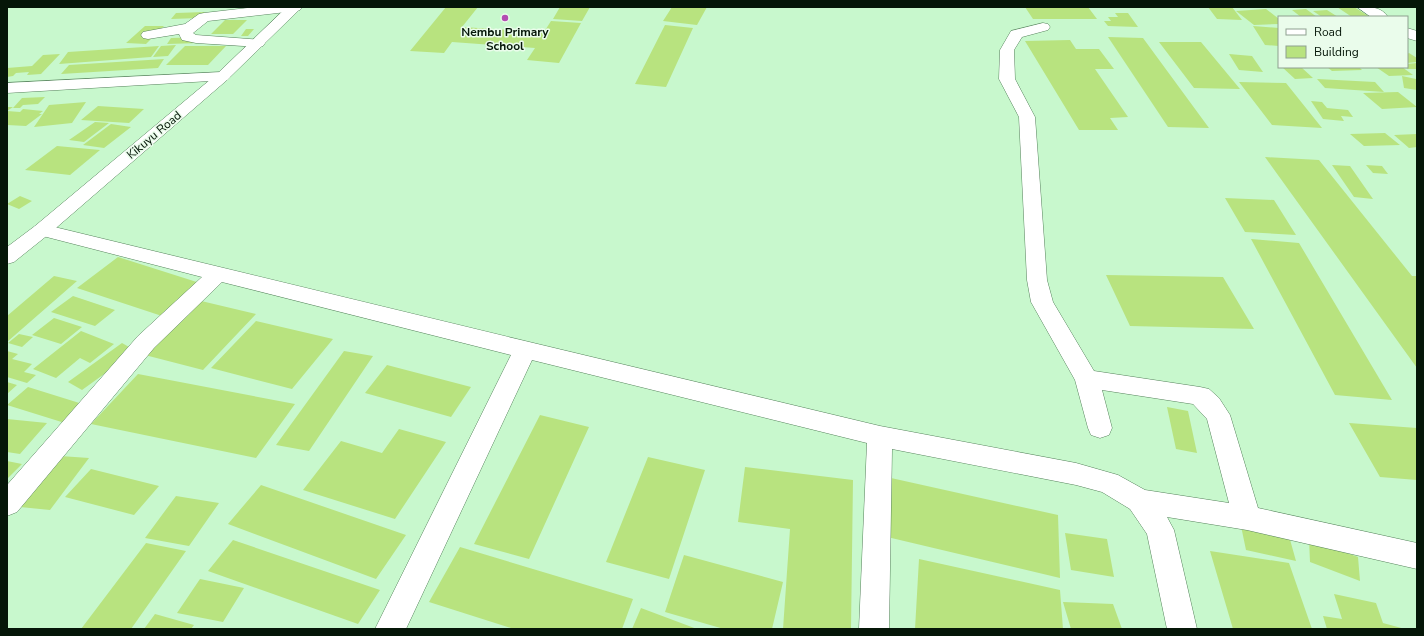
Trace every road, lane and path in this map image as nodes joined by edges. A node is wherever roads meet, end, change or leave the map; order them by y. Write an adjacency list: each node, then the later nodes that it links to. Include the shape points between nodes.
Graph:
1 (295, 7): 5 (street, via 209,16); 9 (street, Kikuyu Road)
2 (1364, 7): 3 (street)
3 (1380, 16)
4 (1043, 27): 16 (street, via 1016,34 1007,50 1007,79 1027,116 1037,280 1042,302)
5 (189, 28): 7 (street); 9 (street, via 186,33 188,37 196,39)
6 (1408, 32): 8 (street)
7 (148, 35)
8 (1417, 37)
9 (258, 43): 10 (street, Kikuyu Road)
10 (222, 77): 11 (street); 12 (street, Kikuyu Road)
11 (7, 88)
12 (42, 230): 13 (street, Kikuyu Road); 14 (street)
13 (7, 257)
14 (219, 273): 15 (street); 20 (street, via 146,342)
15 (524, 350): 18 (street); 23 (street)
16 (1088, 379): 17 (street); 21 (street, via 1200,396 1218,415)
17 (1100, 428)
18 (880, 436): 19 (street, via 1076,474 1109,484); 24 (street)
19 (1140, 501): 21 (street); 25 (street, via 1160,530)
20 (7, 504)
21 (1246, 518): 22 (street)
22 (1417, 556)
23 (390, 629)
24 (874, 629)
25 (1182, 629)

